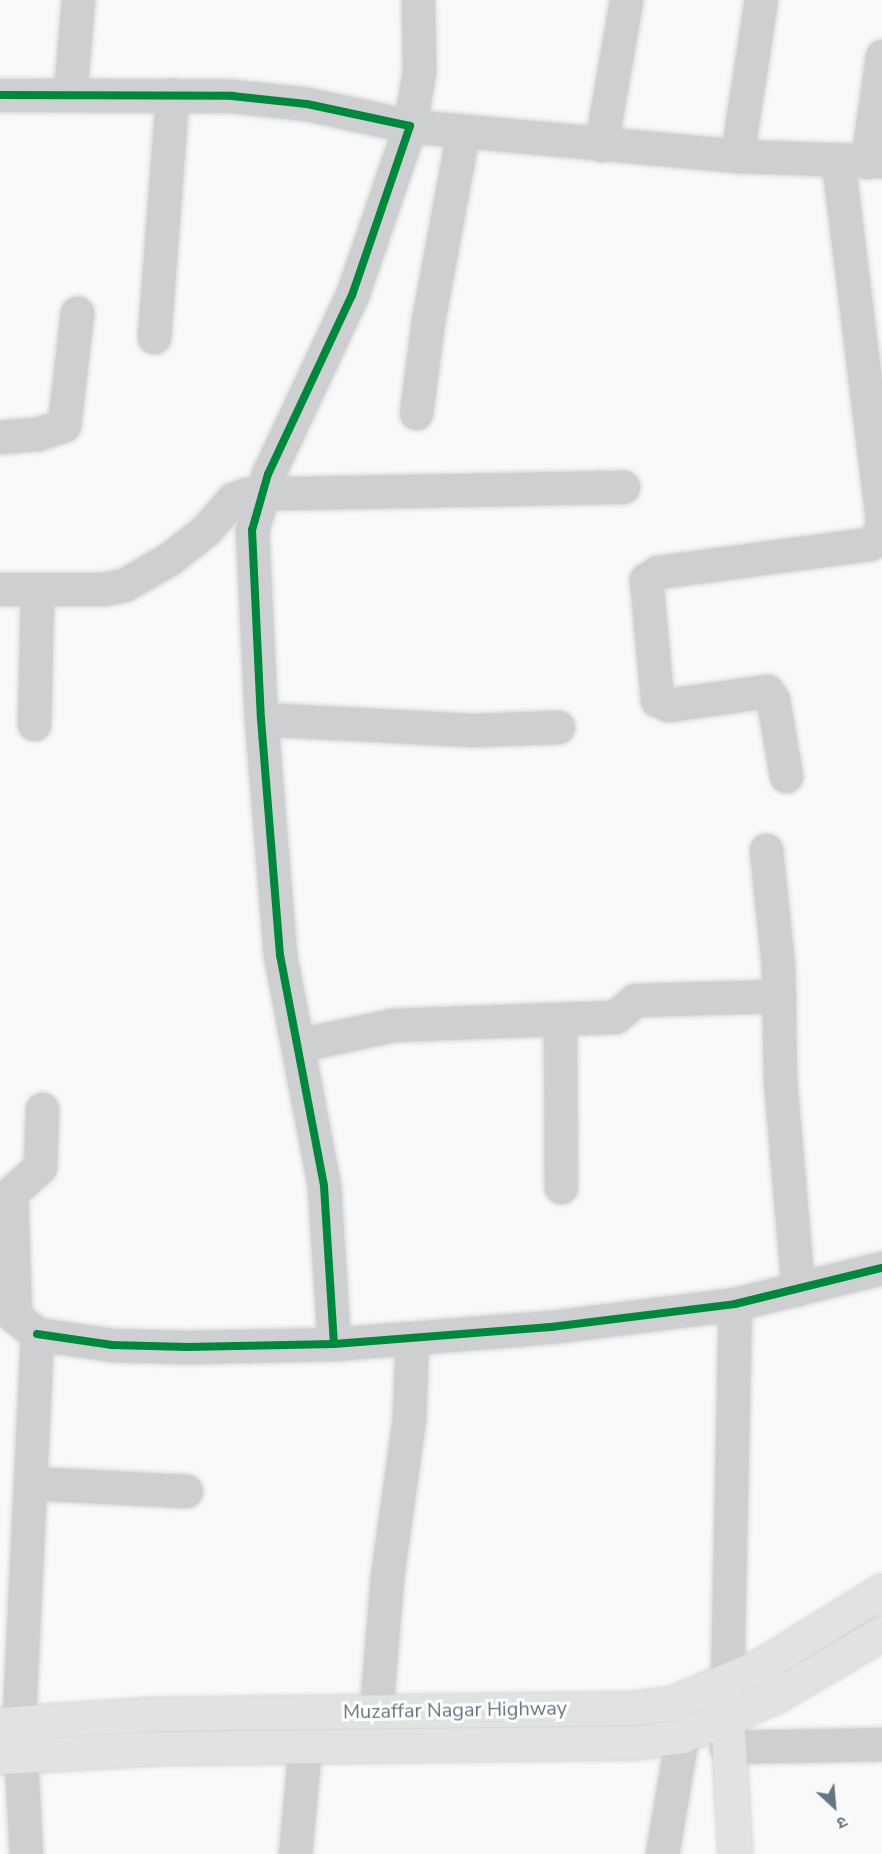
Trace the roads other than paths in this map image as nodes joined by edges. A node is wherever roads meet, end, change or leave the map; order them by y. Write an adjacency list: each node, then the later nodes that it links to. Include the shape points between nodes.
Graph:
1 (78, 0): 7 (street)
2 (417, 0): 9 (street, via 419,71)
3 (627, 0): 11 (street)
4 (761, 0): 12 (street)
5 (882, 56): 13 (street)
6 (0, 95): 7 (street)
7 (70, 95): 8 (street)
8 (172, 95): 9 (street, via 307,104); 15 (street)
9 (410, 126): 10 (street); 19 (street, via 352,295)
10 (463, 132): 11 (street); 16 (street, via 428,321)
11 (601, 145): 12 (street)
12 (737, 156): 13 (street)
13 (862, 161): 20 (street)
14 (77, 313): 17 (street, via 64,425 37,434)
15 (154, 338)
16 (416, 413)
17 (0, 437)
18 (623, 487): 19 (street)
19 (261, 492): 23 (street, via 233,499 206,530 169,560 124,585 103,589); 24 (street, via 250,556)
20 (882, 517)
21 (882, 522): 27 (street, via 878,539 869,544 658,572 646,580 657,700 669,705 767,691 773,700)
22 (0, 589): 23 (street)
23 (37, 589): 25 (street)
24 (261, 719): 26 (street, via 472,730); 31 (street, via 280,955)
25 (34, 724)
26 (558, 726)
27 (786, 776)
28 (766, 850): 29 (street)
29 (779, 996): 30 (street, via 634,1000 615,1017); 35 (street, via 780,1080)
30 (560, 1019): 31 (street, via 392,1025); 33 (street)
31 (299, 1045): 39 (street, via 324,1186)
32 (42, 1109): 37 (street, via 40,1167 11,1193)
33 (561, 1187)
34 (882, 1268): 35 (street)
35 (798, 1288): 36 (street)
36 (735, 1304): 38 (street, via 562,1326); 44 (street)
37 (17, 1319): 39 (street, via 112,1345); 40 (street)
38 (412, 1338): 39 (street); 45 (street, via 409,1418 387,1577)
39 (333, 1344)
40 (30, 1483): 41 (street); 46 (street)
41 (186, 1491)
42 (882, 1591): 44 (main road, Muzaffar Nagar Highway, via 762,1665)
43 (882, 1633): 47 (main road, Muzaffar Nagar Highway, via 777,1695)
44 (727, 1682): 45 (main road, Muzaffar Nagar Highway, via 673,1703 635,1708); 47 (main road)
45 (376, 1712): 46 (main road, Muzaffar Nagar Highway, via 156,1714)
46 (9, 1723): 51 (street)
47 (726, 1733): 48 (main road, Muzaffar Nagar Highway); 49 (street); 55 (main road)
48 (682, 1737): 50 (main road, Muzaffar Nagar Highway, via 637,1742); 54 (street)
49 (882, 1744)
50 (304, 1746): 51 (main road, Muzaffar Nagar Highway); 53 (street)
51 (9, 1756): 52 (street)
52 (26, 1854)
53 (295, 1854)
54 (662, 1854)
55 (735, 1854)

